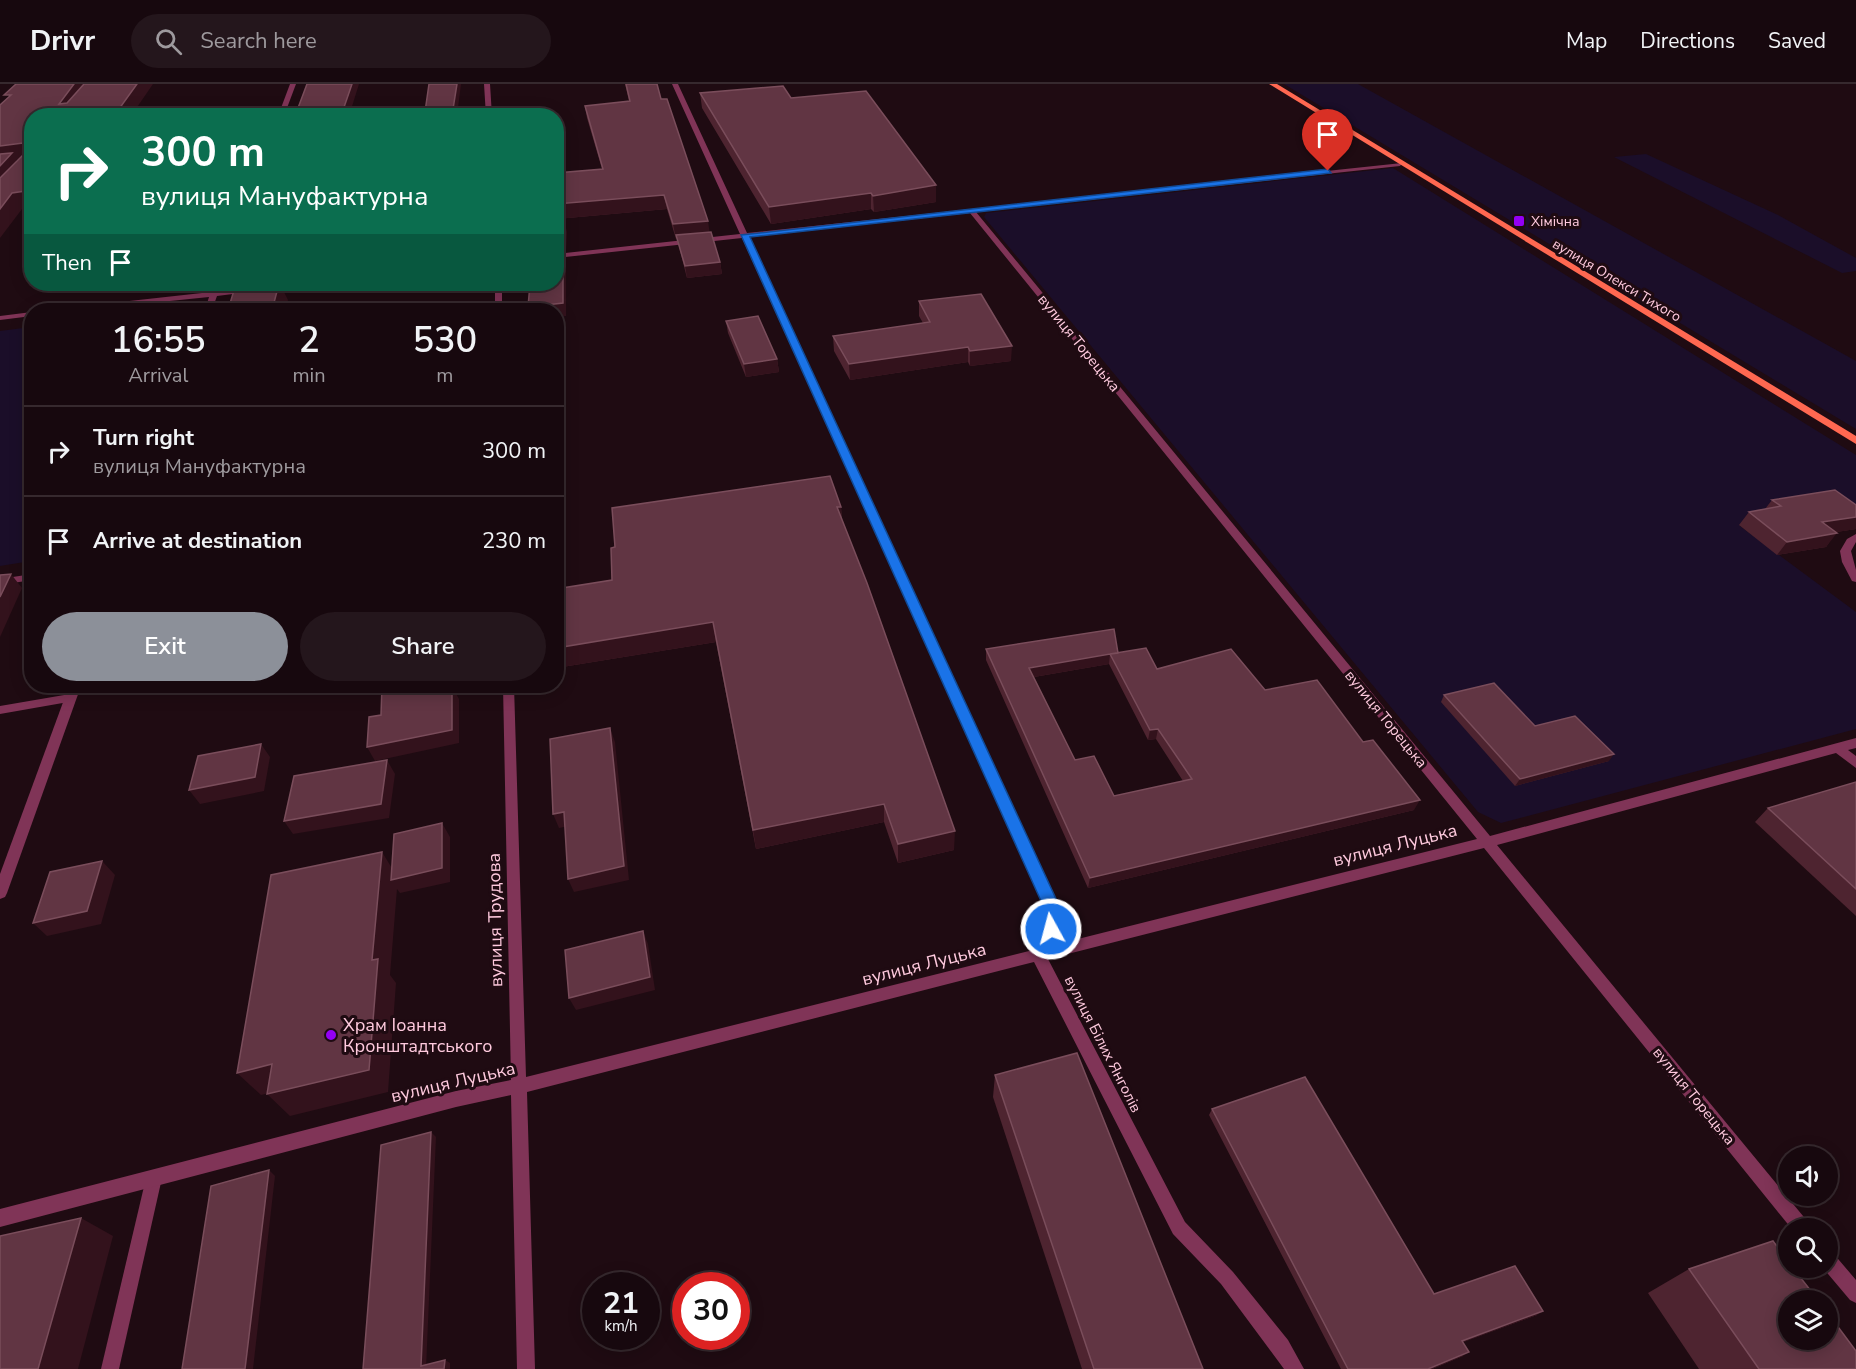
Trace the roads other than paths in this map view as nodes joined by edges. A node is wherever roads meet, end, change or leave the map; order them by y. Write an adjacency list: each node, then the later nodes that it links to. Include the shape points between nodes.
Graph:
1 (293, 84): 5 (street)
2 (487, 84): 6 (street)
3 (675, 84): 9 (street)
4 (1272, 84): 7 (main road, вулиця Олекси Тихого)
5 (284, 108)
6 (488, 108)
7 (1400, 164): 8 (street); 18 (main road, вулиця Олекси Тихого)
8 (971, 210): 9 (street); 30 (street, вулиця Торецька)
9 (745, 235): 10 (street); 32 (street, via 1049,901 1051,929)
10 (564, 255)
11 (216, 291): 13 (street)
12 (242, 291): 13 (street)
13 (215, 294): 14 (street); 15 (street)
14 (131, 303)
15 (212, 303)
16 (24, 315): 17 (street)
17 (0, 318)
18 (1856, 441)
19 (1856, 537): 21 (street, via 1845,549)
20 (24, 578): 22 (street)
21 (1856, 579)
22 (0, 582)
23 (68, 693): 26 (street)
24 (72, 693): 31 (street)
25 (508, 693): 33 (street, вулиця Трудова)
26 (0, 710)
27 (1856, 743): 28 (street, вулиця Луцька)
28 (1838, 748): 29 (street); 30 (street, вулиця Луцька)
29 (1856, 763)
30 (1487, 842): 32 (street, вулиця Луцька); 36 (street, вулиця Торецька)
31 (0, 893)
32 (1038, 955): 33 (street, вулиця Луцька); 41 (street, вулиця Білих Янголів, via 1179,1228 1227,1278)
33 (519, 1086): 34 (street, вулиця Луцька); 40 (street, вулиця Трудова)
34 (154, 1178): 35 (street, вулиця Луцька); 39 (street)
35 (0, 1218)
36 (1794, 1218)
37 (1838, 1272): 38 (street)
38 (1856, 1294)
39 (110, 1369)
40 (526, 1369)
41 (1295, 1369)

